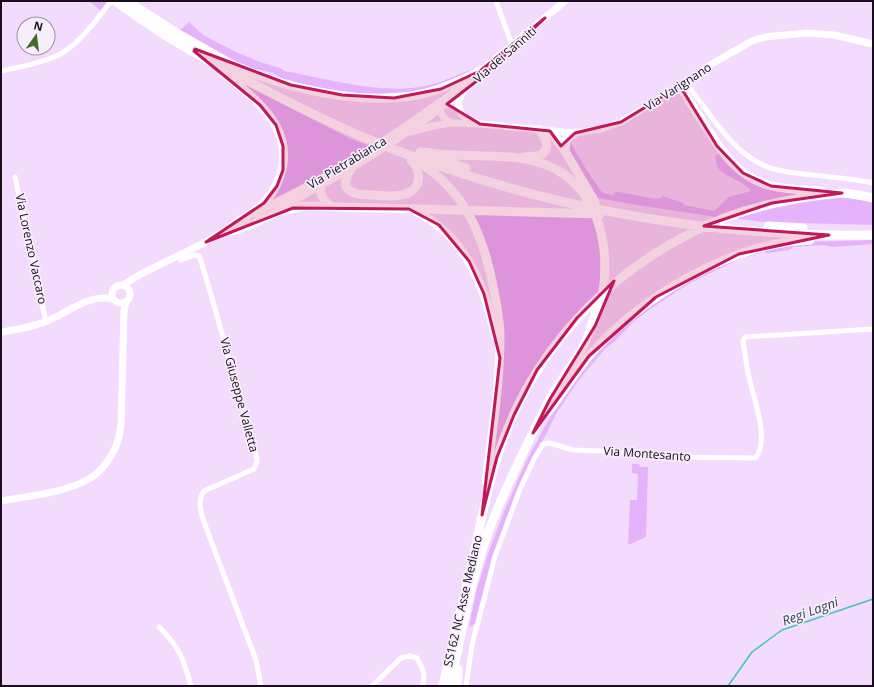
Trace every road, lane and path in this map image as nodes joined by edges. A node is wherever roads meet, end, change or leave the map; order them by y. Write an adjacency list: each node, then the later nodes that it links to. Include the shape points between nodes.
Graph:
1 (496, 1): 8 (street)
2 (565, 1): 4 (main road, Via dei Sanniti)
3 (118, 2): 6 (highway); 11 (street, via 80,38 56,56)
4 (556, 4): 5 (main road, Via dei Sanniti)
5 (545, 18): 8 (main road, Via dei Sanniti); 14 (main road, Via dei Sanniti)
6 (177, 38): 9 (highway); 10 (highway)
7 (873, 44): 13 (main road, Via Varignano, via 834,35 807,33 765,37 752,41)
8 (512, 45): 12 (main road, Via dei Sanniti)
9 (201, 56): 23 (highway, via 296,106); 38 (highway, via 260,105 276,125 284,146 283,170 277,186 264,203)
10 (225, 62): 12 (highway, via 291,86 362,97 394,98 417,95 441,89); 23 (highway)
11 (1, 71)
12 (480, 71): 15 (main road, Via Pietrabianca)
13 (683, 84): 22 (main road, Via Varignano, via 621,122 601,129); 31 (street, via 735,145 757,162 782,171); 32 (highway, via 717,146 743,173 771,186)
14 (464, 91): 15 (main road, Via Pietrabianca); 16 (main road, via 458,102)
15 (442, 105): 16 (main road, Via Varignano); 17 (main road, via 441,115); 21 (main road, Via Pietrabianca); 30 (main road, Via Pietrabianca)
16 (461, 114): 18 (main road, Via Varignano)
17 (452, 123): 18 (main road, Via Varignano); 21 (main road, Via Varignano)
18 (480, 124): 19 (main road, Via Varignano)
19 (539, 130): 20 (main road, Via Varignano); 27 (highway, via 546,142 544,152 535,156)
20 (550, 131): 22 (main road, Via Varignano); 25 (highway)
21 (406, 133): 28 (main road, Via Pietrabianca)
22 (575, 133): 25 (highway, via 566,140)
23 (366, 135): 24 (highway)
24 (404, 149): 26 (highway); 28 (highway, via 416,164 419,173 413,190 401,195 352,193 348,190 346,180); 34 (highway, via 452,170 522,191); 55 (highway, via 444,183 462,202 472,219 491,276 498,311)
25 (565, 151): 54 (highway, via 591,194 607,228 609,240 608,292 595,326)
26 (420, 152): 27 (highway); 34 (highway)
27 (519, 157): 54 (highway, via 546,165 563,174 579,187 598,221 605,258 604,284)
28 (351, 169): 30 (main road, Via Pietrabianca)
29 (15, 177): 51 (street, Via Lorenzo Vaccaro)
30 (321, 183): 35 (highway, via 323,200); 38 (main road, Via Pietrabianca)
31 (873, 183)
32 (842, 193): 33 (highway); 58 (highway, via 772,203 706,225 676,240 606,289 580,315 537,370 514,415 497,458)
33 (873, 198)
34 (567, 199): 37 (highway); 39 (highway, via 662,215 742,224 812,229)
35 (330, 206): 36 (highway); 38 (highway, via 305,206 280,211 252,224)
36 (409, 209): 37 (highway); 55 (highway, via 439,225 455,241 469,261 484,294)
37 (621, 214): 40 (highway, via 741,230)
38 (231, 229): 42 (main road, Via Pietrabianca)
39 (873, 229)
40 (829, 235): 41 (highway); 56 (highway, via 739,254 681,281 656,297 619,326 589,356)
41 (873, 235)
42 (177, 256): 43 (main road, Via Pietrabianca); 62 (street, Via Giuseppe Valletta, via 181,260 194,255 200,258 257,459 254,469 204,491 200,506 256,660)
43 (136, 277): 44 (main road, Via Pietrabianca); 46 (main road)
44 (123, 285): 45 (main road, Via Pietrabianca); 46 (main road)
45 (112, 290): 47 (main road); 49 (main road, Via Pietrabianca)
46 (130, 293): 48 (main road)
47 (115, 301): 48 (main road, Via Pietrabianca); 49 (main road, Via Pietrabianca, via 102,297); 50 (main road)
48 (126, 301): 50 (main road)
49 (85, 302): 51 (main road, Via Pietrabianca)
50 (124, 312): 57 (main road, via 119,436 109,460 94,476 78,484)
51 (46, 322): 53 (main road, Via Pietrabianca)
52 (873, 329): 68 (street, Via Montesanto, via 750,336 743,339 761,429 759,450 755,458 673,457 573,450 550,443 543,444 520,489 495,556 472,645)
53 (1, 332)
54 (585, 343): 56 (highway, via 550,399)
55 (500, 358): 58 (highway)
56 (533, 433): 60 (highway, via 494,517)
57 (1, 501)
58 (482, 515): 65 (highway, SS162 NC Asse Mediano)
59 (159, 627): 61 (street, via 176,645)
60 (461, 635): 66 (highway); 67 (highway)
61 (191, 686)
62 (261, 686)
63 (372, 686): 64 (street, via 401,658 410,656 417,658 424,671)
64 (422, 686)
65 (443, 686)
66 (450, 686)
67 (457, 686)
68 (466, 686)

